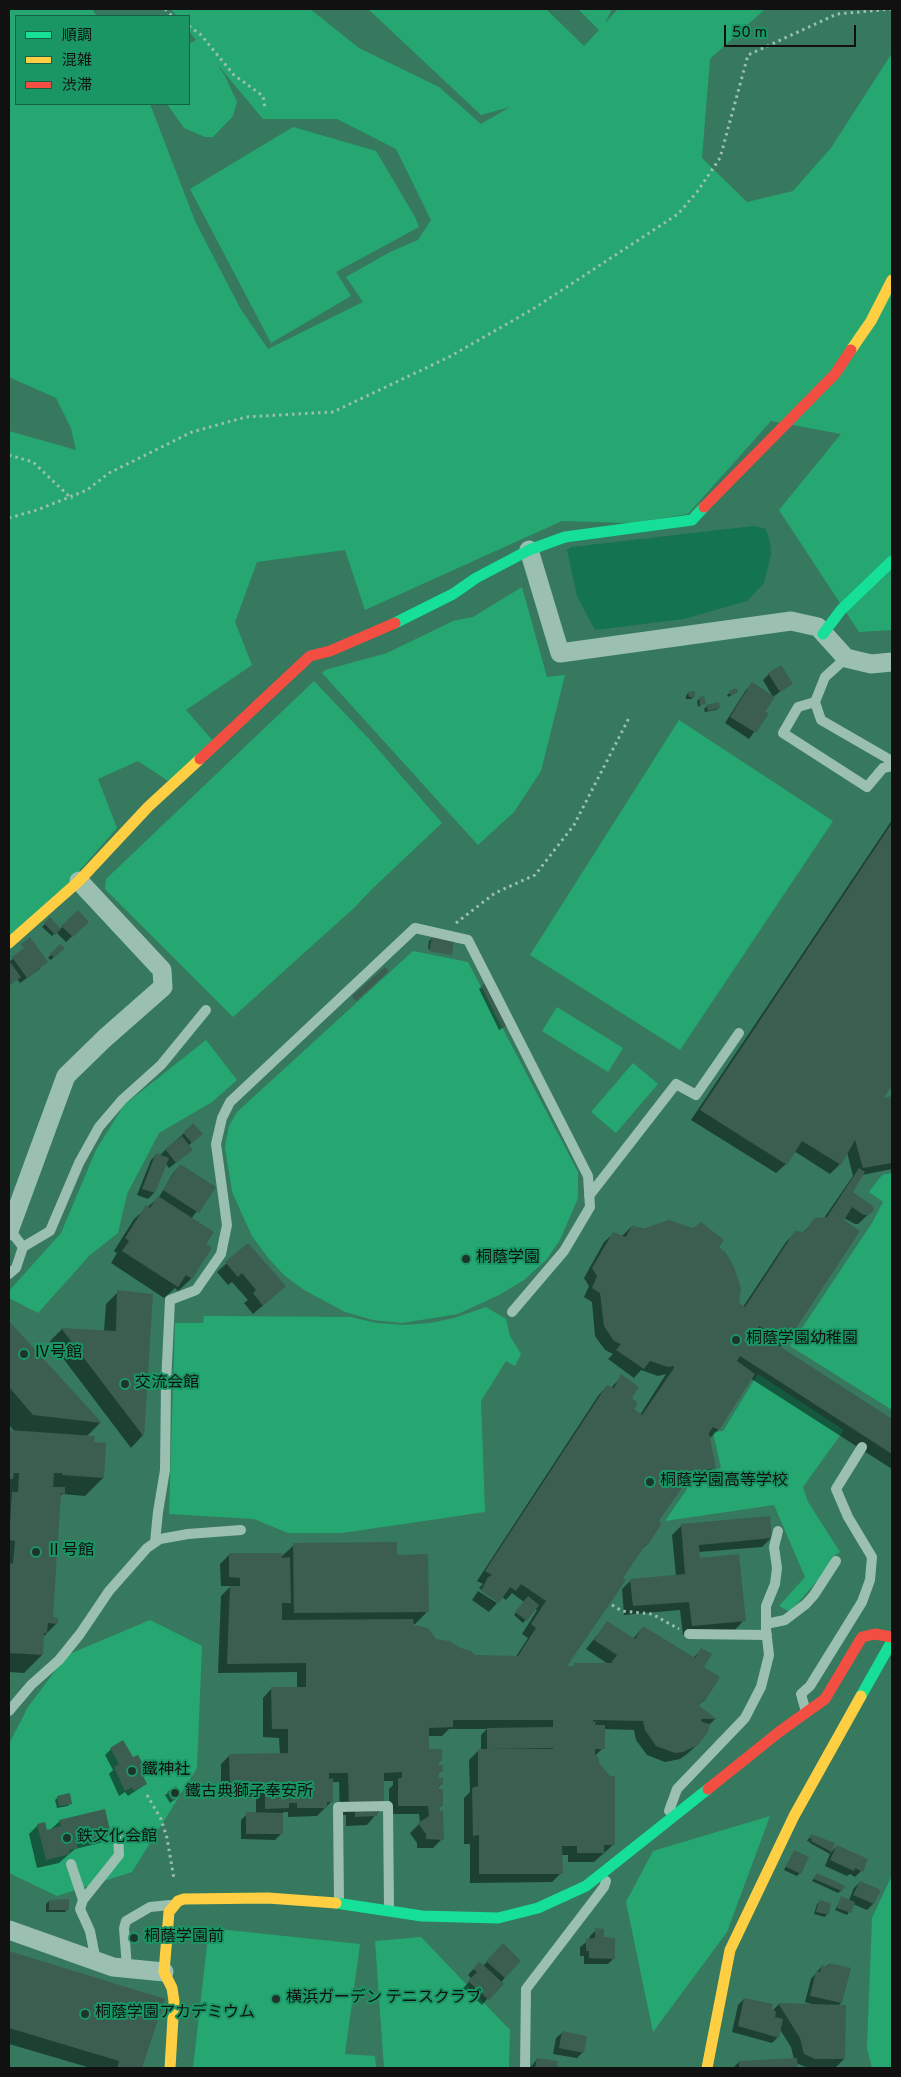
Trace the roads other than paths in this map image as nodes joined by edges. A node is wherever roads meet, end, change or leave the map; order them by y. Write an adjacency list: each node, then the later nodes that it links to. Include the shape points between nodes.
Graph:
1 (892, 280): 2 (street, via 871,321 835,374 692,520 566,537)
2 (529, 550): 4 (street, via 560,653 790,621 818,627); 10 (street, via 423,610 310,656 148,806)
3 (892, 561): 4 (street, via 841,610)
4 (823, 634): 5 (street)
5 (846, 658): 6 (street, via 871,664); 7 (lane, via 825,677)
6 (892, 662)
7 (815, 702): 8 (lane, via 821,720); 9 (lane, via 798,707 783,733 867,787 883,768)
8 (892, 761)
9 (892, 766)
10 (79, 881): 11 (street); 15 (street, via 162,970 163,987 66,1076)
11 (9, 943)
12 (206, 1010): 16 (lane, via 160,1065 122,1100 99,1127 79,1163 50,1231)
13 (739, 1032): 14 (lane, via 696,1095 676,1084)
14 (589, 1196): 18 (lane, via 590,1207 564,1251); 22 (lane, via 588,1176 468,940 414,928 230,1102 222,1118 216,1144 227,1225 221,1254 196,1290 170,1300 165,1470)
15 (9, 1230): 16 (lane)
16 (24, 1247): 17 (lane, via 16,1268)
17 (9, 1274)
18 (512, 1312)
19 (862, 1447): 30 (lane, via 836,1489 872,1557 870,1580 862,1602 810,1686 801,1694)
20 (241, 1530): 22 (lane, via 188,1534)
21 (778, 1531): 24 (lane, via 774,1547 776,1584 766,1606)
22 (156, 1542): 29 (lane, via 109,1591 59,1660)
23 (836, 1561): 24 (lane, via 806,1604 785,1620)
24 (766, 1624): 26 (lane)
25 (689, 1634): 26 (lane)
26 (767, 1635): 31 (lane, via 769,1655 761,1687 745,1718 677,1789)
27 (892, 1637): 30 (street, via 875,1634 862,1637 825,1699)
28 (892, 1641): 45 (street, via 794,1816 733,1943)
29 (9, 1711)
30 (806, 1713): 31 (street)
31 (664, 1824): 34 (street)
32 (118, 1834): 35 (lane, via 119,1855)
33 (71, 1864): 35 (lane)
34 (611, 1866): 38 (street, via 586,1886 538,1908 498,1918 422,1916); 44 (lane, via 604,1887 526,1989)
35 (83, 1900): 40 (lane, via 80,1909 90,1931)
36 (339, 1902): 37 (street, via 268,1898 184,1899); 38 (street); 38 (lane, via 338,1806 388,1806)
37 (176, 1903): 41 (lane, via 150,1907 126,1921); 42 (street, via 169,1912)
38 (389, 1911)
39 (9, 1930): 40 (street)
40 (96, 1961): 41 (street)
41 (127, 1968): 42 (street)
42 (164, 1972): 43 (street, via 174,2001)
43 (170, 2068)
44 (525, 2068)
45 (707, 2068)

